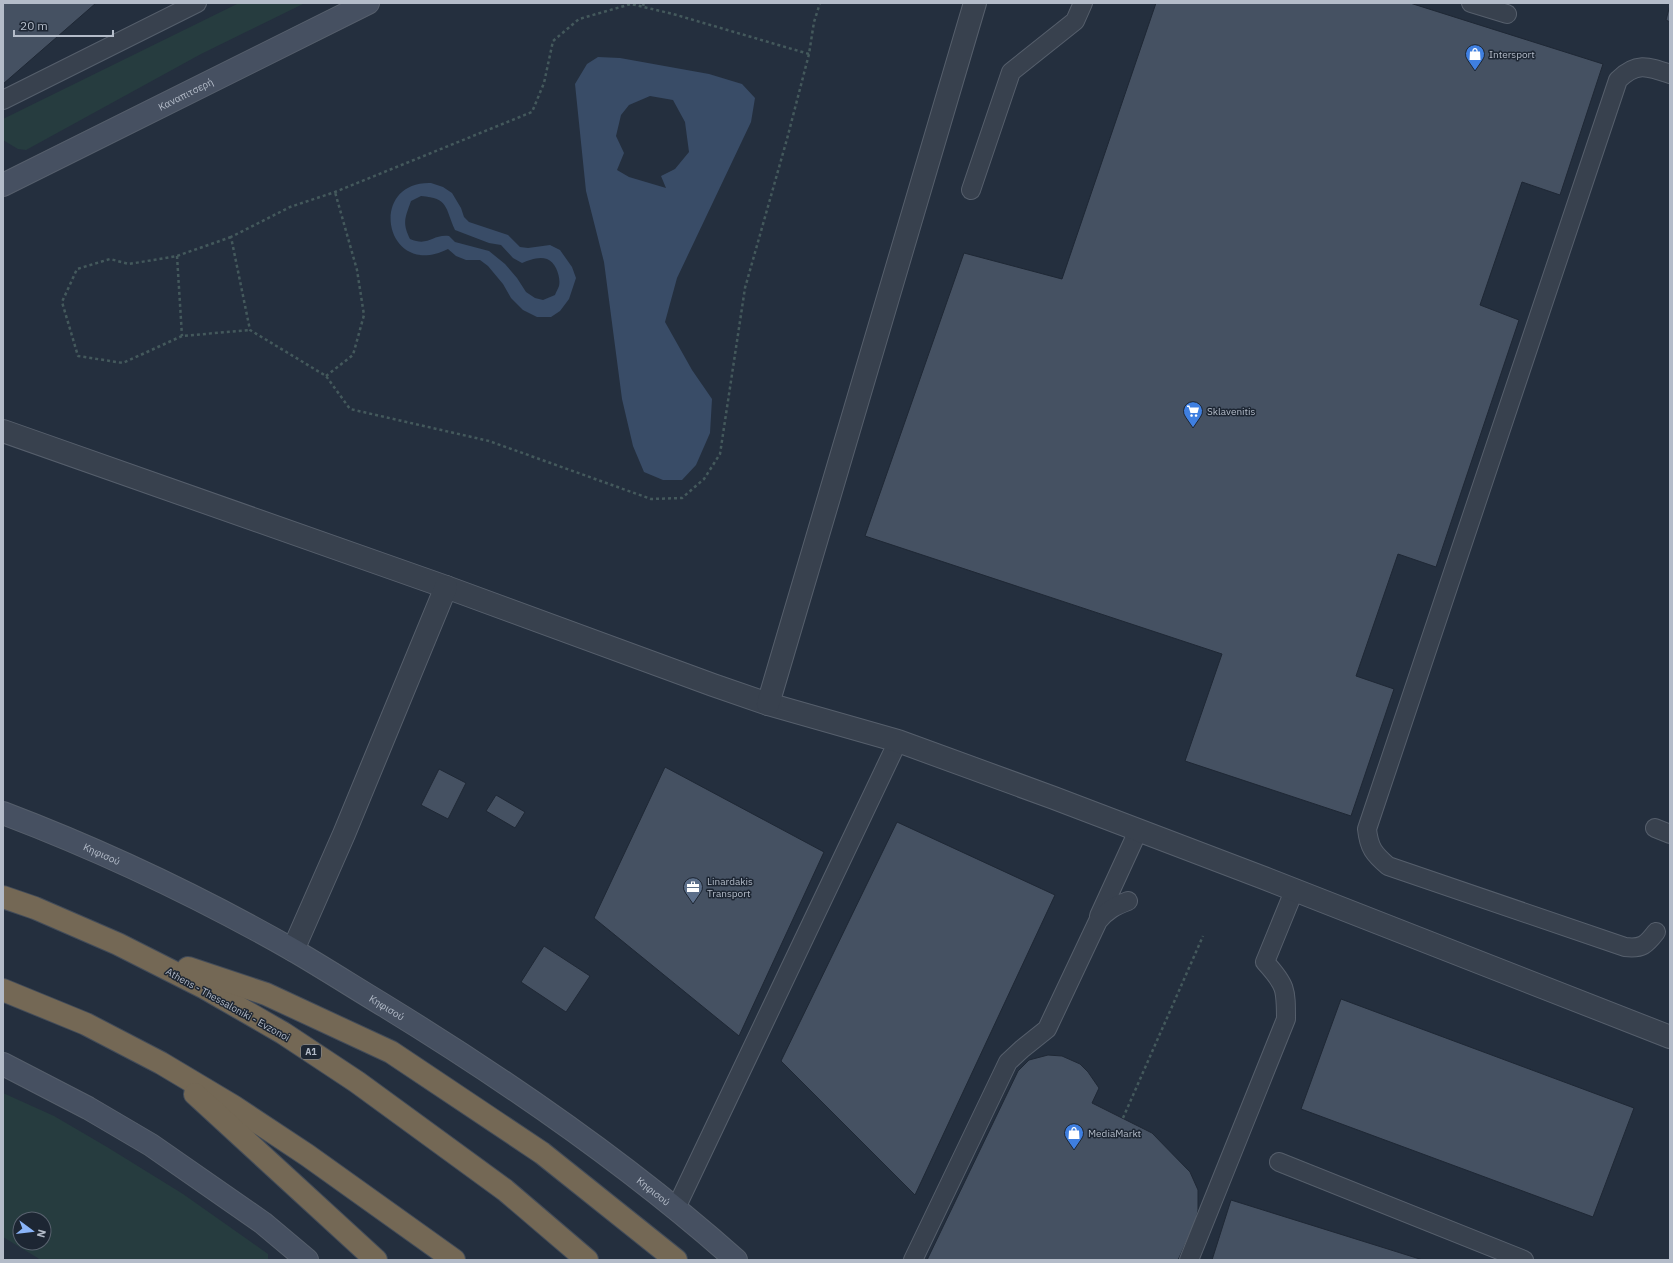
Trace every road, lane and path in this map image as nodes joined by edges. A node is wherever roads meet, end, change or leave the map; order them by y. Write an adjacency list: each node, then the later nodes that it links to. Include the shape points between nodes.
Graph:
1 (197, 3): 12 (lane)
2 (368, 3): 13 (street, Καναπιτσερή)
3 (643, 3): 8 (path)
4 (820, 3): 10 (path)
5 (975, 3): 23 (street)
6 (1083, 3): 14 (lane, via 1075,21 1011,72)
7 (1471, 3): 9 (lane)
8 (644, 7): 10 (path); 15 (path, via 631,4 579,19 553,41 544,83 532,112)
9 (1507, 14)
10 (808, 54): 20 (path, via 745,288 720,454 704,479 682,498 651,499 489,441 350,409)
11 (1670, 74): 31 (lane, via 1640,67 1628,70 1618,80 1367,829 1369,843 1377,857 1388,866 1625,947 1645,945)
12 (3, 100)
13 (3, 185)
14 (971, 190)
15 (335, 192): 16 (path, via 290,208); 20 (path, via 357,270 364,315 353,355)
16 (231, 237): 17 (path); 18 (path)
17 (177, 256): 19 (path); 19 (path, via 129,264 110,259 77,269 62,302 78,356 123,363)
18 (250, 330): 19 (path); 20 (path)
19 (182, 336)
20 (326, 376)
21 (3, 431): 22 (street)
22 (446, 587): 23 (street); 34 (street)
23 (768, 704): 24 (street)
24 (898, 741): 26 (street); 41 (lane)
25 (3, 813): 34 (street, Κηφισού, via 132,867)
26 (1138, 831): 27 (street); 30 (lane)
27 (1294, 890): 36 (street); 49 (lane, via 1265,962 1281,981 1286,996 1286,1020)
28 (3, 897): 33 (highway, Athens - Thessaloniki - Evzonoi / Α1)
29 (1128, 901): 30 (lane, via 1106,911)
30 (1098, 921): 48 (lane, via 1047,1029 1008,1062)
31 (1656, 932)
32 (1204, 936): 39 (path)
33 (118, 944): 45 (highway, Athens - Thessaloniki - Evzonoi / Α1, via 205,988 283,1033 357,1082 506,1190); 46 (highway, via 266,994 391,1052 542,1153)
34 (293, 950): 41 (street, Κηφισού, via 443,1042 521,1094)
35 (3, 990): 38 (highway, via 86,1024)
36 (1670, 1036)
37 (3, 1064): 42 (street, via 88,1108 151,1145 257,1219)
38 (161, 1064): 43 (highway); 44 (highway, via 233,1106 301,1151)
39 (1123, 1118)
40 (1279, 1162): 50 (lane)
41 (676, 1208): 47 (street, Κηφισού)
42 (297, 1256)
43 (376, 1260)
44 (454, 1260)
45 (587, 1260)
46 (676, 1260)
47 (736, 1260)
48 (913, 1260)
49 (1188, 1260)
50 (1524, 1260)

